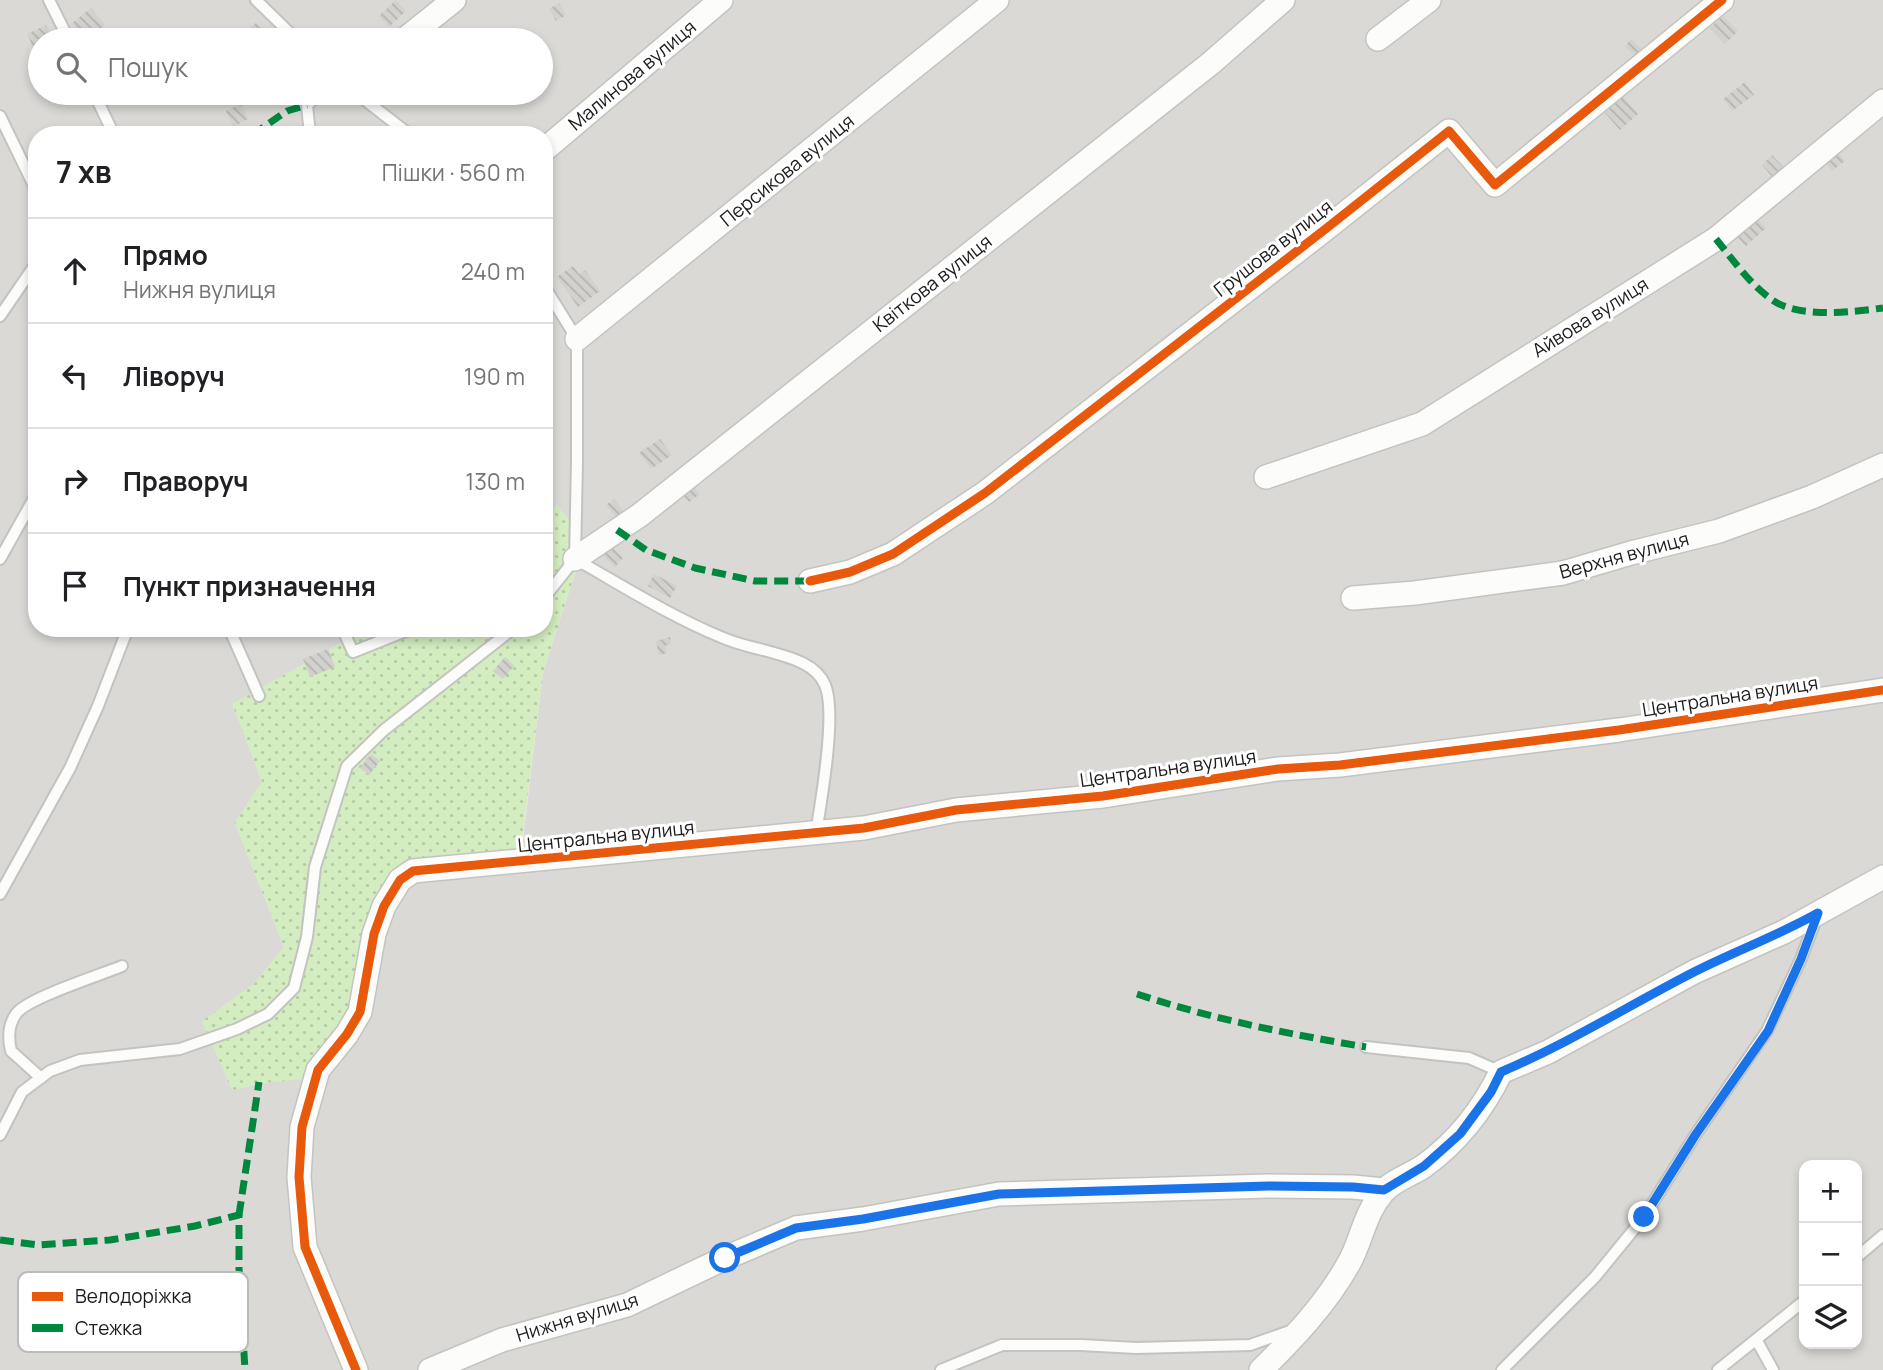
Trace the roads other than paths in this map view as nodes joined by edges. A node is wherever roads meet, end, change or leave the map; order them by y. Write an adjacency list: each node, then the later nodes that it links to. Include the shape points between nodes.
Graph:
1 (49, 0): 9 (lane)
2 (256, 0): 10 (lane)
3 (454, 0): 11 (street)
4 (720, 0): 21 (street, Малинова вулиця)
5 (998, 0): 26 (street, Персикова вулиця)
6 (1283, 0): 31 (street, Квіткова вулиця, via 1200,71 704,464)
7 (1429, 0): 12 (street)
8 (1722, 0): 32 (street, Грушова вулиця, via 1495,185 1449,131 985,493 893,554 850,572)
9 (63, 28)
10 (285, 28)
11 (419, 28)
12 (1378, 39)
13 (1883, 101): 28 (street, Айвова вулиця, via 1716,239 1422,424)
14 (100, 105): 18 (lane)
15 (307, 105): 19 (lane)
16 (371, 105): 20 (lane)
17 (0, 116): 22 (lane)
18 (110, 126)
19 (309, 126)
20 (398, 126)
21 (553, 142)
22 (28, 174)
23 (28, 275): 25 (lane)
24 (553, 300): 26 (lane)
25 (0, 316)
26 (577, 339): 31 (lane)
27 (1883, 466): 34 (street, Верхня вулиця, via 1719,531 1563,573)
28 (1266, 478)
29 (28, 510): 30 (lane)
30 (0, 559)
31 (575, 559): 33 (lane); 42 (lane, via 723,638 800,662 816,672 825,684 829,708)
32 (810, 581)
33 (553, 587)
34 (1353, 597)
35 (125, 637): 44 (lane, via 70,768)
36 (233, 637): 41 (lane)
37 (346, 637): 38 (lane, via 353,652)
38 (390, 637)
39 (503, 637): 50 (lane, via 384,730 347,766 315,867 307,937 294,988 268,1014 180,1049 80,1060)
40 (1883, 690): 42 (street, Центральна вулиця, via 1619,730 1278,769 1103,796 956,810)
41 (259, 696)
42 (816, 833): 58 (street, Центральна вулиця, via 413,872 400,880 374,934 359,1012 318,1070 302,1127 299,1177 305,1247)
43 (1883, 877): 45 (street)
44 (0, 894)
45 (1818, 913): 49 (street); 62 (lane, via 1768,1031 1644,1217 1595,1277)
46 (122, 966): 47 (lane, via 39,999 17,1011)
47 (5, 1029): 50 (lane, via 11,1051)
48 (1366, 1047): 49 (lane, via 1469,1058)
49 (1501, 1072): 52 (street, via 1460,1134 1424,1166)
50 (41, 1078): 51 (lane, via 22,1092)
51 (0, 1135)
52 (1384, 1190): 56 (street, via 1363,1224 1350,1262); 59 (street, Нижня вулиця, via 1269,1186 999,1194 796,1228 626,1305 502,1340)
53 (1883, 1235): 54 (lane)
54 (1862, 1253)
55 (1799, 1305): 57 (lane)
56 (1305, 1326): 60 (lane, via 1250,1345 1002,1345); 61 (street)
57 (1757, 1341): 63 (lane); 64 (lane)
58 (356, 1370)
59 (430, 1370)
60 (941, 1370)
61 (1261, 1370)
62 (1502, 1370)
63 (1718, 1370)
64 (1773, 1370)

